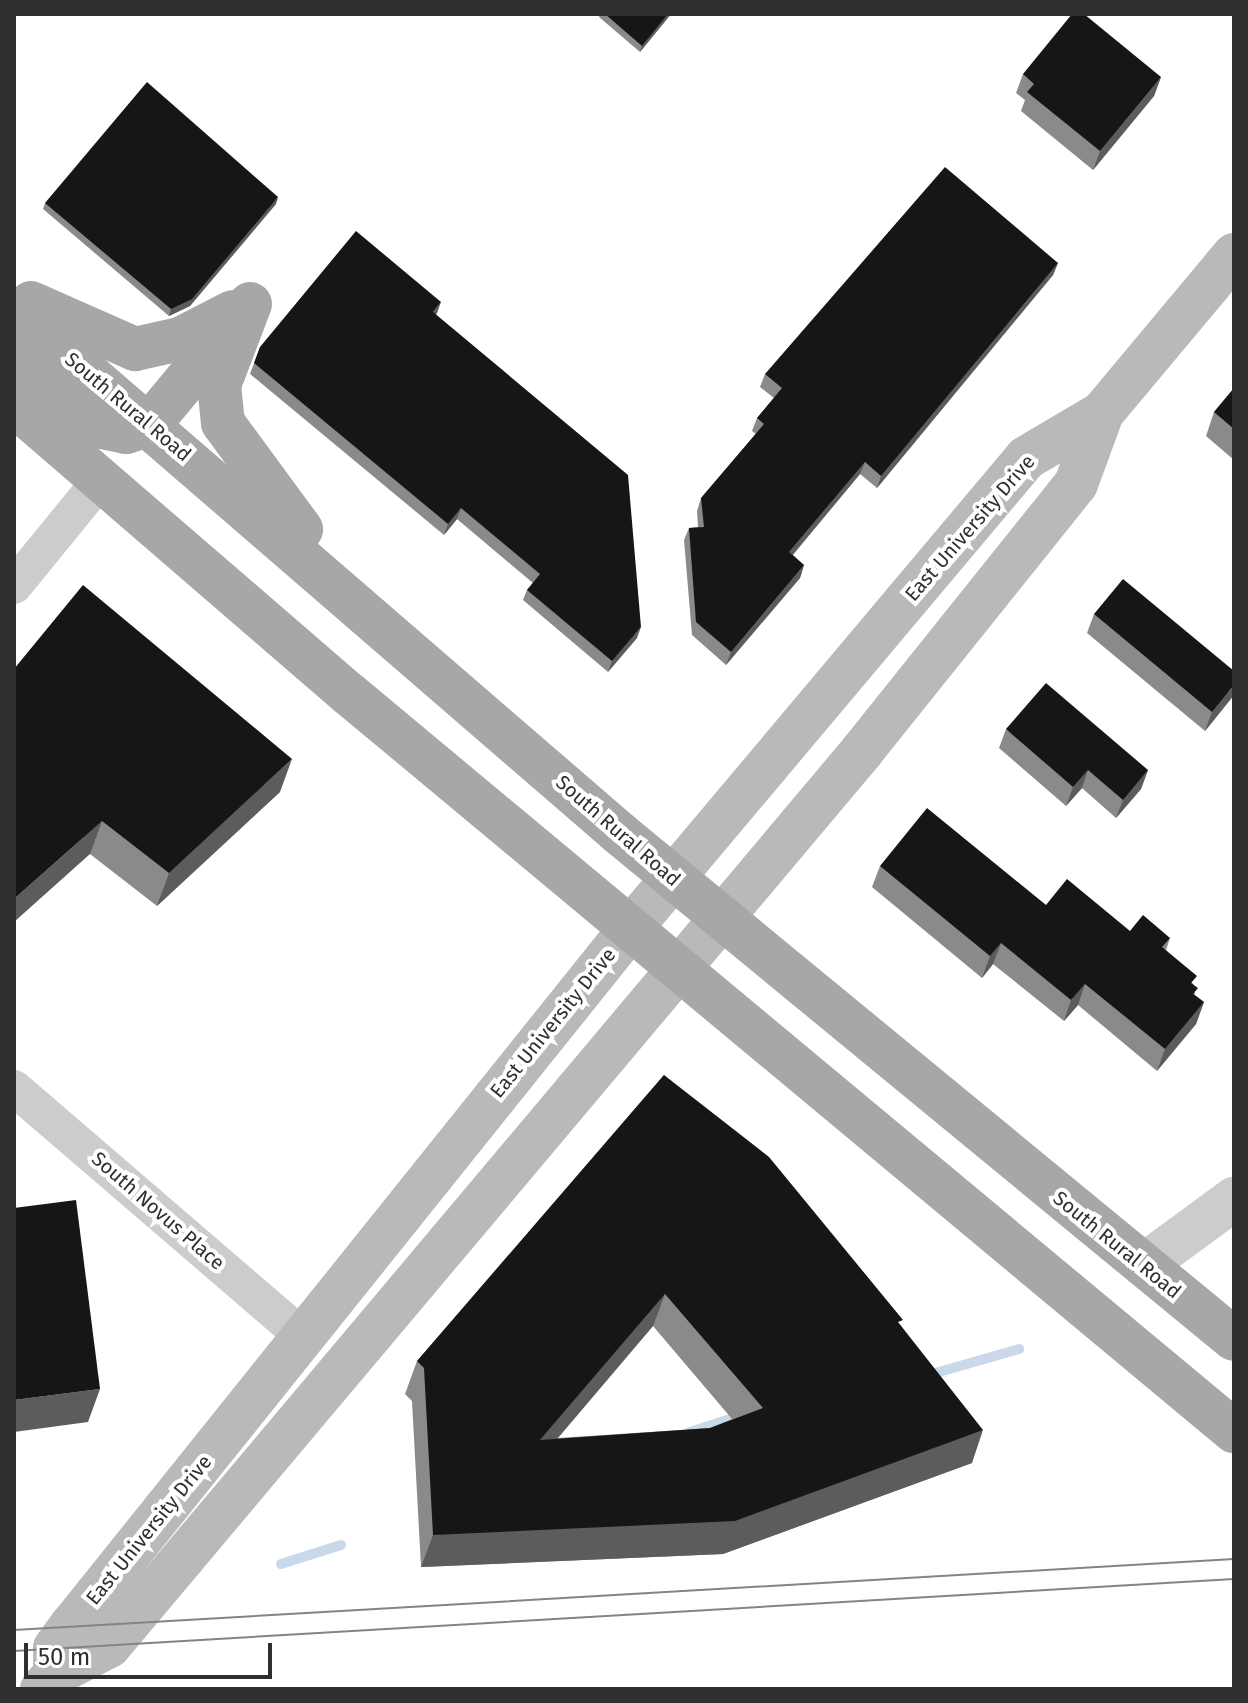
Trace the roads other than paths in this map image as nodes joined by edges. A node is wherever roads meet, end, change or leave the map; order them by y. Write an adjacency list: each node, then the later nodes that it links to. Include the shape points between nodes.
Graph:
1 (1234, 255): 7 (main road, East University Drive)
2 (14, 295): 3 (main road, via 135,349 180,339)
3 (250, 304): 8 (main road); 11 (main road, via 219,385 223,423)
4 (14, 310): 8 (main road, South Rural Road)
5 (14, 357): 8 (main road, via 96,426 126,432)
6 (14, 405): 9 (main road)
7 (1102, 413): 12 (main road, East University Drive, via 1026,458); 13 (main road, East University Drive, via 1076,484)
8 (149, 425): 11 (main road, South Rural Road)
9 (102, 478): 10 (street); 14 (main road)
10 (14, 586)
11 (360, 604): 12 (main road, South Rural Road)
12 (673, 879): 13 (main road, South Rural Road); 14 (main road, East University Drive)
13 (721, 918): 15 (main road, East University Drive); 18 (main road, South Rural Road)
14 (630, 929): 15 (main road); 19 (main road, East University Drive)
15 (677, 969): 21 (main road); 22 (main road, East University Drive, via 109,1646)
16 (14, 1088): 19 (street, South Novus Place)
17 (1234, 1199): 18 (street)
18 (1144, 1265): 20 (main road, South Rural Road)
19 (301, 1335): 22 (main road, East University Drive, via 55,1648)
20 (1234, 1339)
21 (1234, 1431)
22 (48, 1682)

